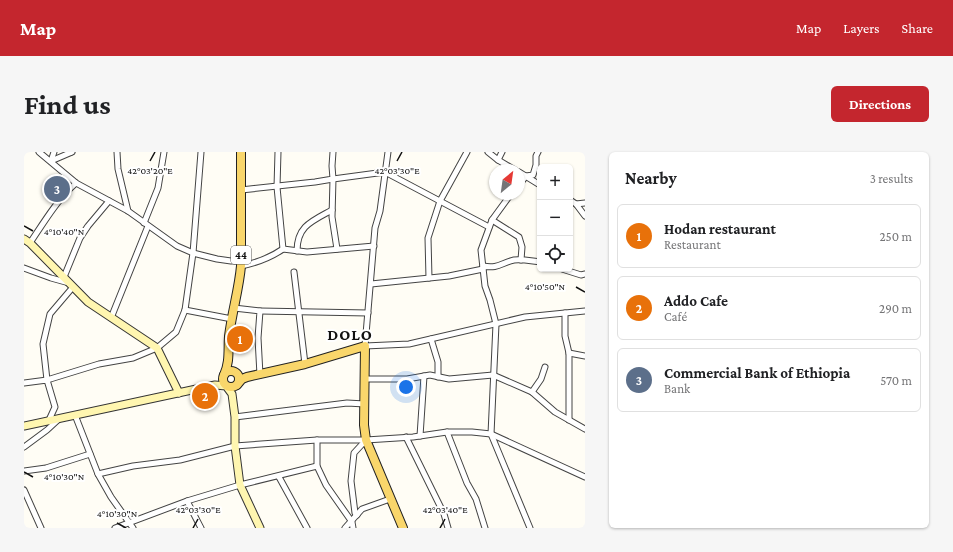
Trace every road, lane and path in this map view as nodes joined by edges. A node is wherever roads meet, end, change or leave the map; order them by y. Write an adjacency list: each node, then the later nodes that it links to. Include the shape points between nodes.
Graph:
1 (40, 152): 16 (street)
2 (54, 152): 16 (street)
3 (72, 152): 16 (street)
4 (117, 152): 32 (street, via 118,169)
5 (164, 152): 35 (street, via 158,188)
6 (201, 152): 42 (street)
7 (241, 152): 24 (main road, 44)
8 (278, 152): 23 (street)
9 (333, 152): 20 (street)
10 (388, 152): 18 (street)
11 (467, 152): 27 (street)
12 (488, 152): 15 (street)
13 (502, 152): 15 (street)
14 (538, 152): 19 (street, via 533,175)
15 (498, 160): 17 (street)
16 (51, 161): 22 (street)
17 (505, 164)
18 (385, 172): 20 (street); 27 (street); 38 (street)
19 (526, 176): 21 (street)
20 (333, 179): 23 (street); 31 (street)
21 (537, 183)
22 (76, 184): 26 (street); 37 (street, via 67,191)
23 (277, 187): 24 (street); 39 (street)
24 (241, 190): 45 (main road, 44)
25 (507, 200): 34 (street)
26 (109, 201): 32 (street); 51 (street, via 80,238)
27 (440, 201): 36 (street); 52 (street, via 428,238)
28 (573, 202): 30 (street)
29 (585, 203): 30 (street)
30 (576, 204): 33 (street)
31 (332, 210): 40 (street); 41 (street, via 305,225 298,237)
32 (128, 211): 35 (street)
33 (585, 216)
34 (492, 220): 36 (street); 43 (street, via 519,237)
35 (146, 225): 42 (street, via 177,246); 62 (street)
36 (489, 228): 47 (street, via 481,250)
37 (27, 241): 51 (street)
38 (374, 246): 40 (street); 53 (street)
39 (283, 249): 41 (street); 45 (street, via 272,257 252,264)
40 (337, 249): 41 (street)
41 (297, 251)
42 (193, 253): 45 (street); 56 (street)
43 (522, 260): 44 (street); 47 (street, via 498,267)
44 (537, 262)
45 (241, 263): 55 (main road, 44)
46 (24, 268): 54 (street)
47 (483, 268): 52 (street); 64 (street, via 485,286)
48 (294, 272): 59 (street)
49 (572, 272): 50 (street)
50 (585, 274)
51 (64, 277): 54 (street)
52 (429, 278): 53 (street)
53 (371, 284): 60 (street)
54 (71, 285): 62 (street, via 88,302); 81 (street, via 50,314 43,344)
55 (234, 308): 57 (street); 63 (main road, 44)
56 (184, 310): 63 (street); 67 (street, via 176,332)
57 (260, 311): 59 (street); 75 (street)
58 (585, 311): 61 (street)
59 (299, 312): 60 (street); 71 (street)
60 (368, 313): 66 (street)
61 (565, 313): 64 (street, via 525,317); 68 (street, via 565,336)
62 (111, 318): 67 (street)
63 (232, 319): 70 (main road, 44)
64 (496, 324): 65 (street); 76 (street)
65 (431, 339): 66 (street, via 409,344); 79 (street, via 438,362)
66 (366, 346): 71 (main road); 80 (main road)
67 (157, 348): 81 (street, via 133,358 99,364); 87 (street)
68 (569, 353): 69 (street); 94 (street)
69 (585, 356)
70 (229, 358): 73 (main road); 74 (main road)
71 (304, 364): 75 (main road)
72 (545, 367): 86 (street)
73 (236, 374): 74 (main road, via 231,372); 78 (main road); 84 (main road, via 239,380)
74 (224, 375): 83 (street); 85 (main road)
75 (260, 375): 78 (main road)
76 (493, 375): 79 (street, via 449,379); 86 (street); 98 (street)
77 (424, 376): 79 (street); 80 (street, via 406,379); 99 (street)
78 (247, 377): 84 (main road)
79 (438, 377)
80 (365, 379): 89 (main road)
81 (46, 380): 82 (street); 93 (street, via 56,407)
82 (24, 383)
83 (215, 385): 85 (street); 87 (street)
84 (237, 385): 85 (main road); 88 (street)
85 (226, 386): 88 (street)
86 (532, 392): 94 (street, via 555,412)
87 (179, 393): 90 (street)
88 (232, 394): 92 (street)
89 (365, 404): 92 (street); 102 (main road)
90 (75, 415): 91 (street); 105 (street)
91 (62, 417): 93 (street); 103 (street)
92 (235, 417): 104 (street)
93 (49, 420): 95 (street)
94 (569, 420): 96 (street)
95 (24, 426)
96 (585, 429)
97 (447, 432): 98 (street); 99 (street); 128 (street, via 476,499)
98 (491, 434): 110 (street); 129 (street)
99 (420, 436): 100 (street)
100 (406, 437): 102 (street); 127 (street, via 444,514)
101 (316, 440): 102 (street); 104 (street); 106 (street)
102 (366, 440): 113 (main road); 115 (street, via 354,453 351,481)
103 (24, 446)
104 (235, 446): 108 (street, via 180,460); 111 (street)
105 (90, 454): 107 (street, via 46,468); 108 (street)
106 (317, 466): 109 (street); 116 (street, via 326,485)
107 (24, 471)
108 (98, 474): 117 (street)
109 (279, 476): 111 (street); 123 (street)
110 (585, 477)
111 (240, 485): 114 (street); 122 (street)
112 (24, 490): 118 (street)
113 (390, 499): 115 (street, via 362,509); 126 (main road)
114 (187, 501): 117 (street); 121 (street)
115 (357, 515): 116 (street)
116 (352, 522): 124 (street); 125 (street)
117 (129, 523): 119 (street); 120 (street)
118 (41, 528)
119 (116, 528)
120 (132, 528)
121 (201, 528)
122 (260, 528)
123 (307, 528)
124 (345, 528)
125 (354, 528)
126 (403, 528)
127 (448, 528)
128 (485, 528)
129 (530, 528)

